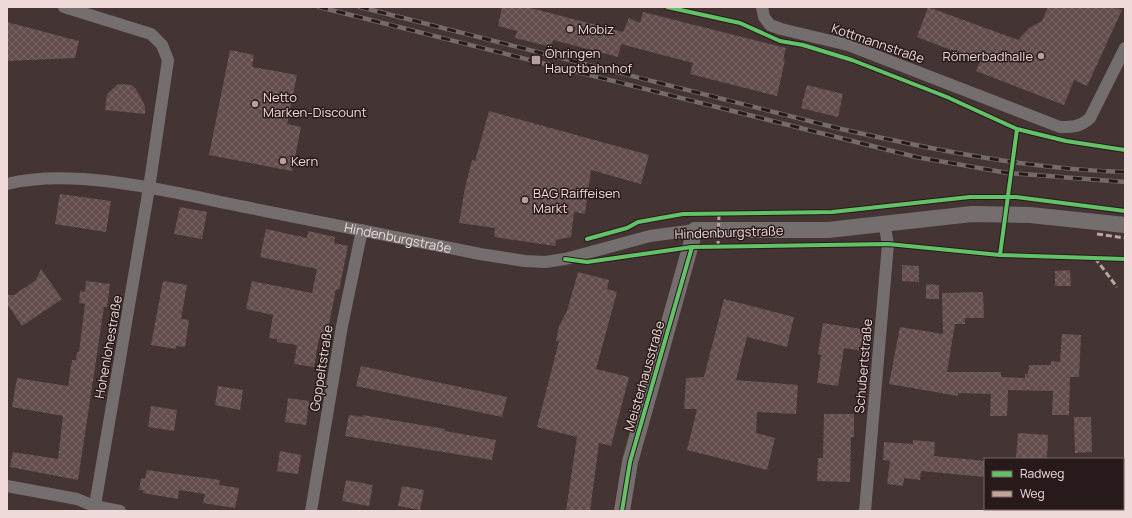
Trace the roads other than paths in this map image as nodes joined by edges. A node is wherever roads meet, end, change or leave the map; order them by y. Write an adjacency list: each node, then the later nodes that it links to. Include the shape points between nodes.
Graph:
1 (64, 7): 5 (street, Hohenlohestraße, via 151,34 162,45 168,60)
2 (762, 7): 3 (street, Kottmannstraße, via 764,17 770,25 848,45 1060,127 1073,127 1083,124 1090,118)
3 (1125, 48)
4 (7, 184): 5 (street, Hindenburgstraße, via 61,177)
5 (149, 188): 8 (street, Hindenburgstraße); 11 (street, Hohenlohestraße)
6 (884, 223): 7 (street, Hindenburgstraße, via 972,214 1030,215); 9 (street, Hindenburgstraße, via 828,230); 15 (street, Schubertstraße, via 888,244)
7 (1125, 224)
8 (362, 230): 9 (street, Hindenburgstraße, via 480,254 545,262 650,236); 13 (street, Goppeltstraße, via 342,326)
9 (695, 230): 14 (street, Meisterhausstraße, via 630,462)
10 (7, 486): 11 (street, via 76,498)
11 (94, 508): 12 (street)
12 (120, 511)
13 (311, 511)
14 (622, 511)
15 (865, 511)

